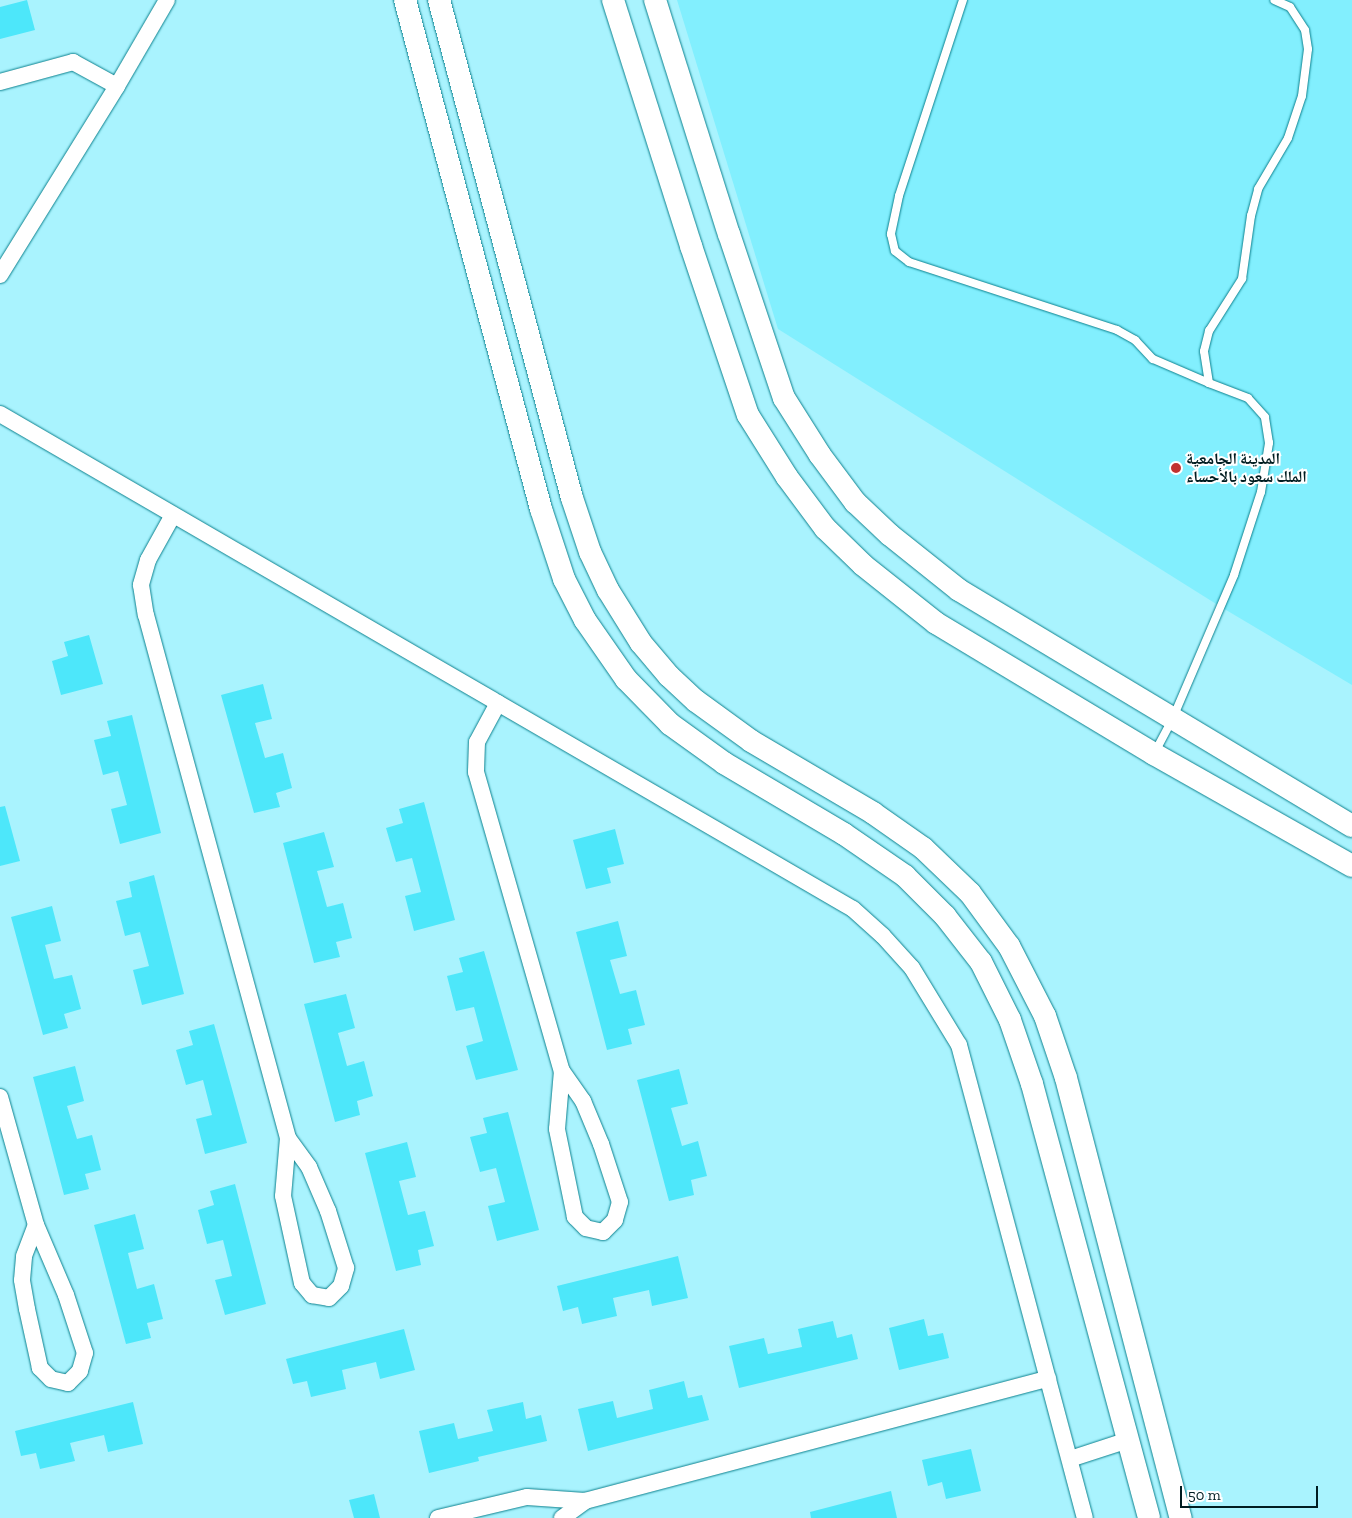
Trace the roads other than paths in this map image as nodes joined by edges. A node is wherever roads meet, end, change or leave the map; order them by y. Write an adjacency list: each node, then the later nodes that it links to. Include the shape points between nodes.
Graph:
1 (167, 0): 9 (street)
2 (405, 0): 23 (main road, via 541,509 564,579 585,620 626,679 670,724 724,763 874,853 905,876 945,916 981,962 1010,1020 1032,1084)
3 (439, 0): 22 (main road, via 572,498 590,552 608,590 641,644 696,701 752,741 873,813 923,848 970,893 1009,946 1045,1016 1066,1078)
4 (613, 0): 16 (main road, via 748,415 787,477 825,528 863,565 936,623)
5 (655, 0): 15 (main road, via 784,398 820,455 855,502 890,535 959,590)
6 (963, 0): 11 (lane, via 899,196 891,234 895,251 909,262 1117,330 1135,340 1153,359)
7 (1274, 0): 11 (lane, via 1290,7 1305,30 1308,49 1302,96 1288,138 1258,190 1242,280 1209,331 1204,351)
8 (0, 82): 9 (street, via 73,62)
9 (117, 86): 10 (street)
10 (0, 275)
11 (1209, 383): 15 (lane, via 1248,398 1265,417 1269,442 1261,492 1234,575)
12 (0, 414): 13 (street)
13 (173, 515): 14 (street); 21 (street, via 148,560 141,585)
14 (498, 703): 19 (street, via 477,742 476,772); 25 (street, via 853,909 912,968 959,1045)
15 (1172, 720): 16 (lane); 17 (main road)
16 (1154, 754): 18 (main road)
17 (1352, 826)
18 (1352, 866)
19 (562, 1071): 19 (street, via 557,1129 575,1217 586,1228 603,1232 615,1220 620,1202 583,1100)
20 (0, 1097): 24 (street)
21 (288, 1138): 21 (street, via 283,1196 302,1283 312,1295 329,1298 341,1286 346,1268 328,1211 309,1167)
22 (1088, 1164): 23 (main road); 33 (main road)
23 (1056, 1172): 26 (main road)
24 (36, 1225): 24 (street, via 22,1280 27,1309 40,1368 51,1379 68,1382 80,1371 85,1353 66,1295)
25 (1048, 1379): 27 (street); 28 (street)
26 (1128, 1440): 27 (street); 32 (main road)
27 (1070, 1459): 31 (street)
28 (585, 1501): 29 (street, via 528,1497); 30 (street)
29 (438, 1518)
30 (562, 1518)
31 (1085, 1518)
32 (1148, 1518)
33 (1181, 1518)

